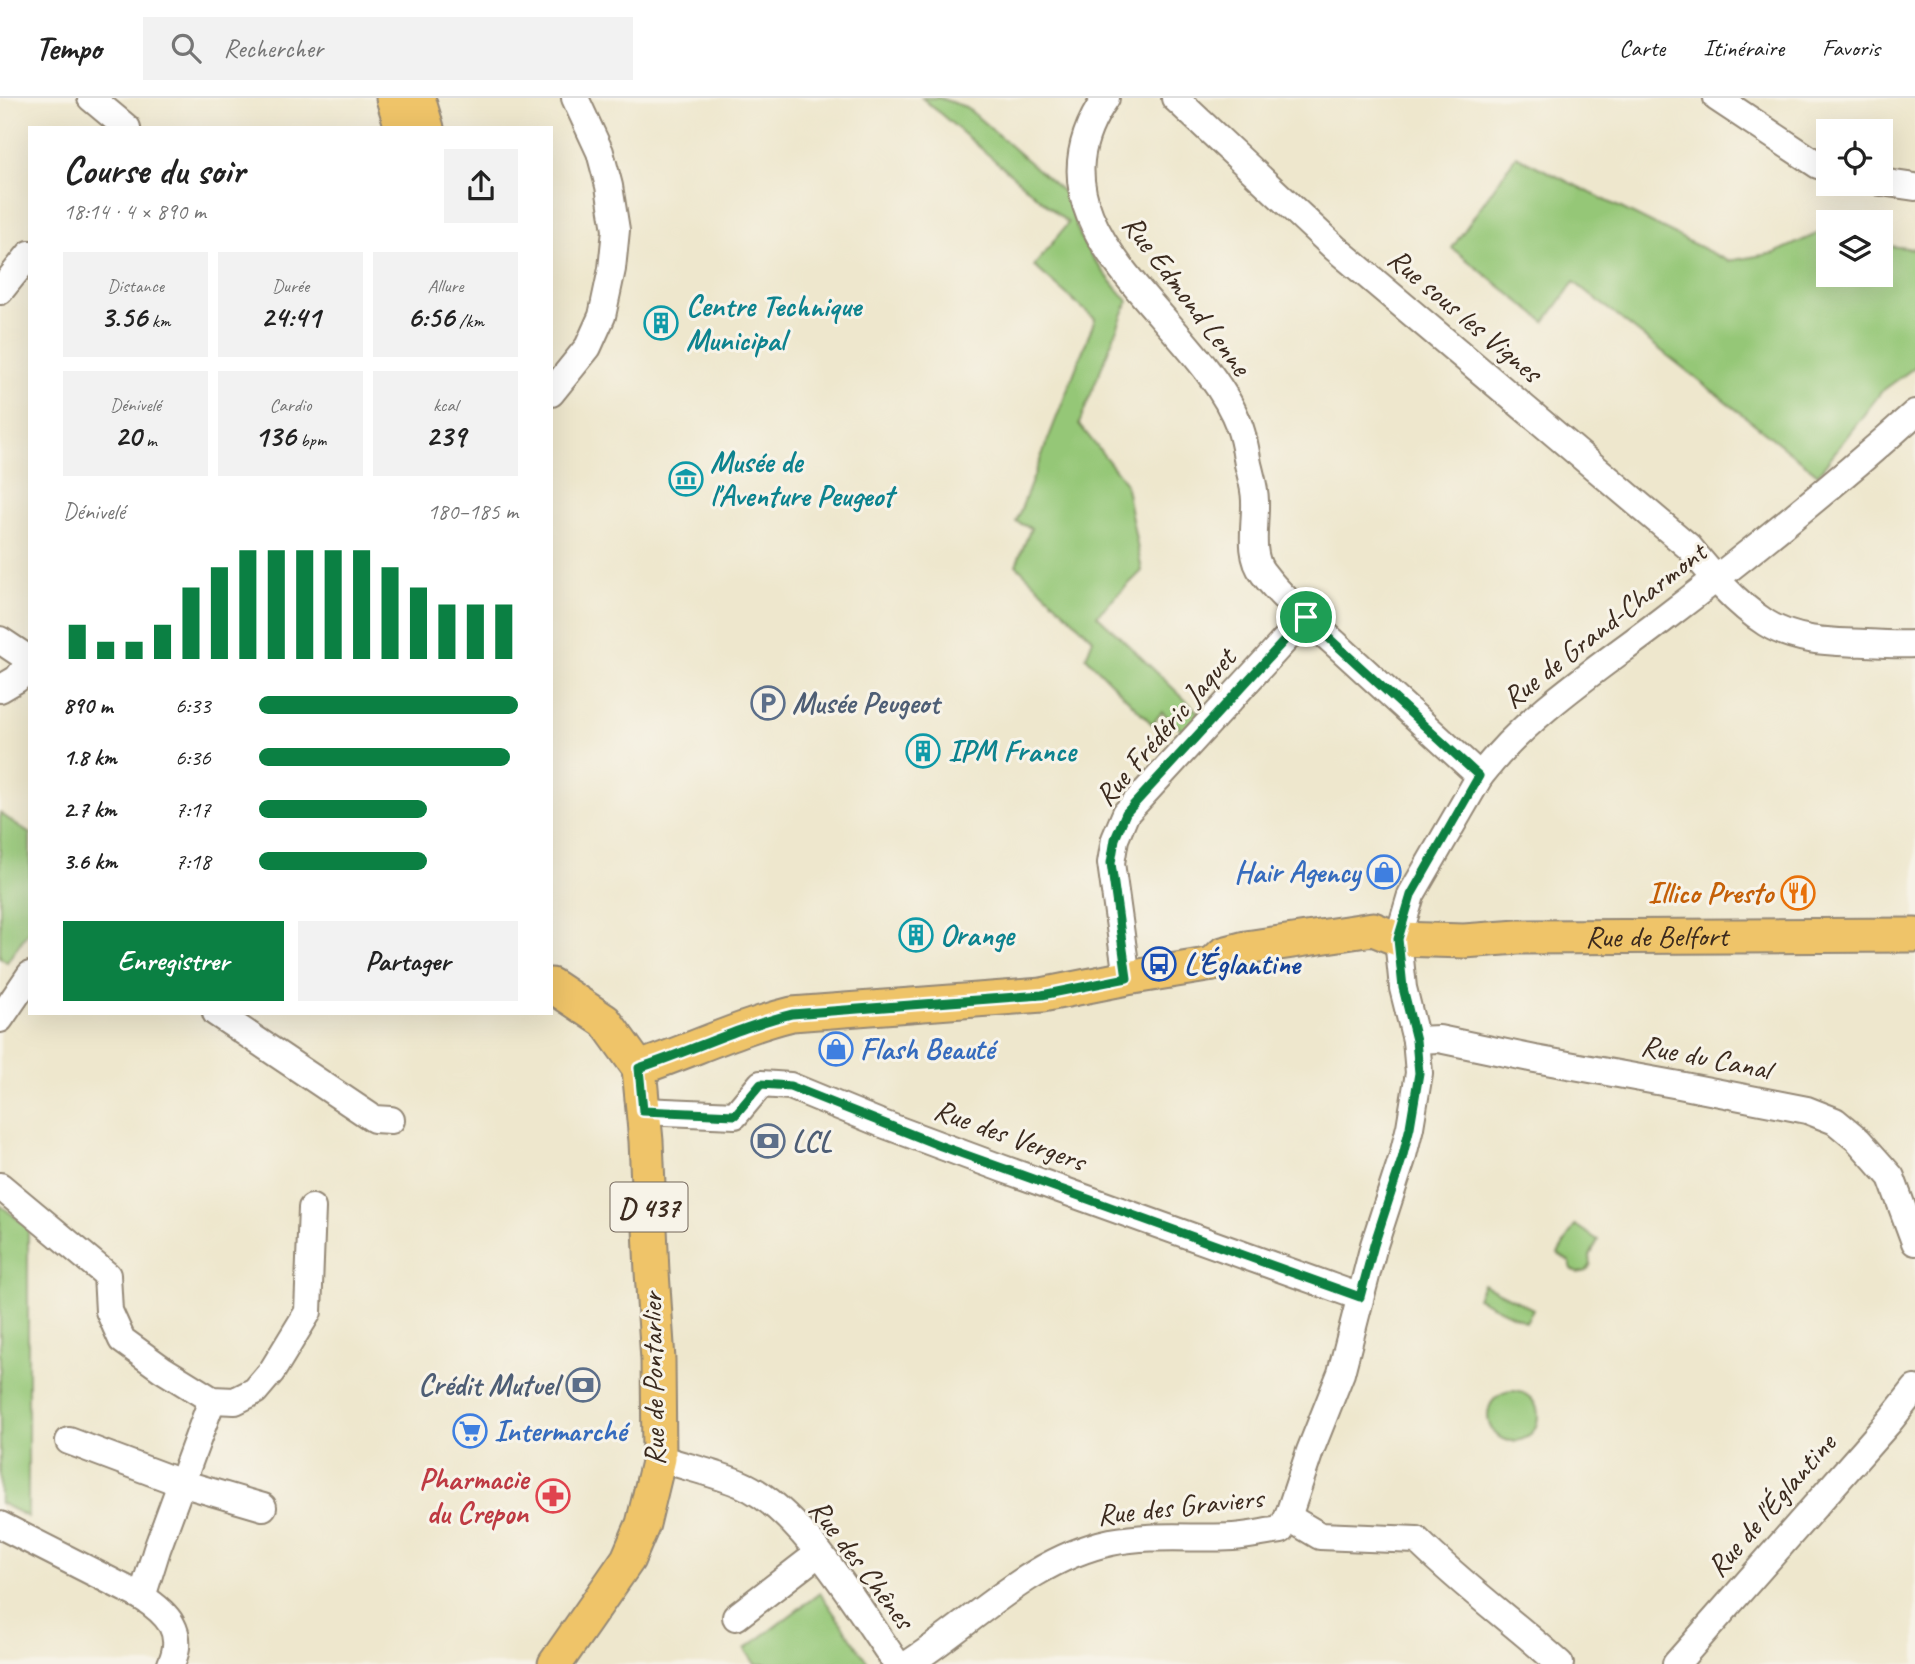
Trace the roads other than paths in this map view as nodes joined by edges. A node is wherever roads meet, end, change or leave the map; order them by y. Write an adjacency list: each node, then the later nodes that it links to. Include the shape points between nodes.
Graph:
1 (91, 98): 8 (street)
2 (393, 98): 9 (main road)
3 (418, 98): 10 (main road)
4 (575, 98): 16 (street, via 600,152 615,230 602,316 588,347)
5 (1106, 98): 19 (street, Rue Edmond Lenne, via 1087,133 1079,173 1085,204 1114,260 1225,396 1241,429 1255,499 1254,547 1261,571)
6 (1175, 98): 18 (street, Rue sous les Vignes, via 1335,248 1689,547)
7 (1717, 98): 11 (street)
8 (125, 126)
9 (401, 126)
10 (426, 126)
11 (1816, 164)
12 (1893, 184): 13 (street)
13 (1915, 187)
14 (28, 256): 15 (street)
15 (0, 291)
16 (553, 391)
17 (1915, 412): 18 (street, Rue de Grand-Charmont)
18 (1715, 580): 21 (street, Rue sous les Vignes, via 1768,624 1798,637 1821,642); 25 (street, Rue de Grand-Charmont, via 1536,717)
19 (1306, 617): 25 (street, Rue Edmond Lenne); 29 (street, Rue Frédéric Jaquet, via 1126,813 1111,863)
20 (0, 640): 22 (street)
21 (1915, 644)
22 (28, 660)
23 (28, 664): 24 (street, via 17,679)
24 (0, 689)
25 (1479, 776): 27 (street, Rue de Grand-Charmont, via 1411,895)
26 (1915, 935): 27 (main road, Rue de Belfort, via 1518,937 1464,942)
27 (1398, 939): 29 (main road, via 1380,952 1227,971 1213,964); 34 (street, via 1403,988)
28 (28, 978): 33 (street)
29 (1127, 978): 35 (main road, via 1042,995 792,1014)
30 (553, 986): 35 (main road, via 606,1021)
31 (553, 1007): 35 (main road)
32 (219, 1015): 37 (street, via 374,1119)
33 (0, 1019)
34 (1416, 1040): 40 (street, Rue du Canal, via 1439,1039 1679,1085 1807,1110 1835,1121 1891,1177); 41 (street, via 1419,1073 1410,1127)
35 (639, 1068): 36 (main road, Rue de Pontarlier / D 437)
36 (643, 1111): 41 (street, Rue des Vergers, via 735,1115 761,1084 790,1086); 45 (main road, Rue de Pontarlier / D 437, via 658,1360)
37 (391, 1120)
38 (0, 1186): 43 (street, via 107,1275 109,1311 122,1340)
39 (312, 1208): 43 (street, via 309,1312 255,1391 235,1401)
40 (1915, 1241)
41 (1360, 1297): 48 (street, via 1341,1373)
42 (1915, 1388): 58 (street, Rue de l'Églantine)
43 (212, 1400): 46 (street)
44 (69, 1441): 46 (street)
45 (659, 1458): 50 (street, Rue des Chênes, via 759,1494); 54 (main road, Rue de Pontarlier / D 437, via 643,1524 628,1559)
46 (181, 1483): 47 (street); 51 (street)
47 (263, 1507)
48 (1288, 1517): 56 (street, Rue des Graviers, via 1281,1530 1234,1537 1144,1537 1084,1549 1045,1566); 57 (street, Rue des Graviers, via 1320,1536 1417,1540)
49 (0, 1525): 51 (street)
50 (819, 1553): 52 (street); 55 (street, Rue des Chênes)
51 (142, 1597): 53 (street, via 171,1621 176,1636)
52 (736, 1617)
53 (171, 1664)
54 (555, 1664)
55 (897, 1664)
56 (908, 1664)
57 (1560, 1664)
58 (1676, 1664)

